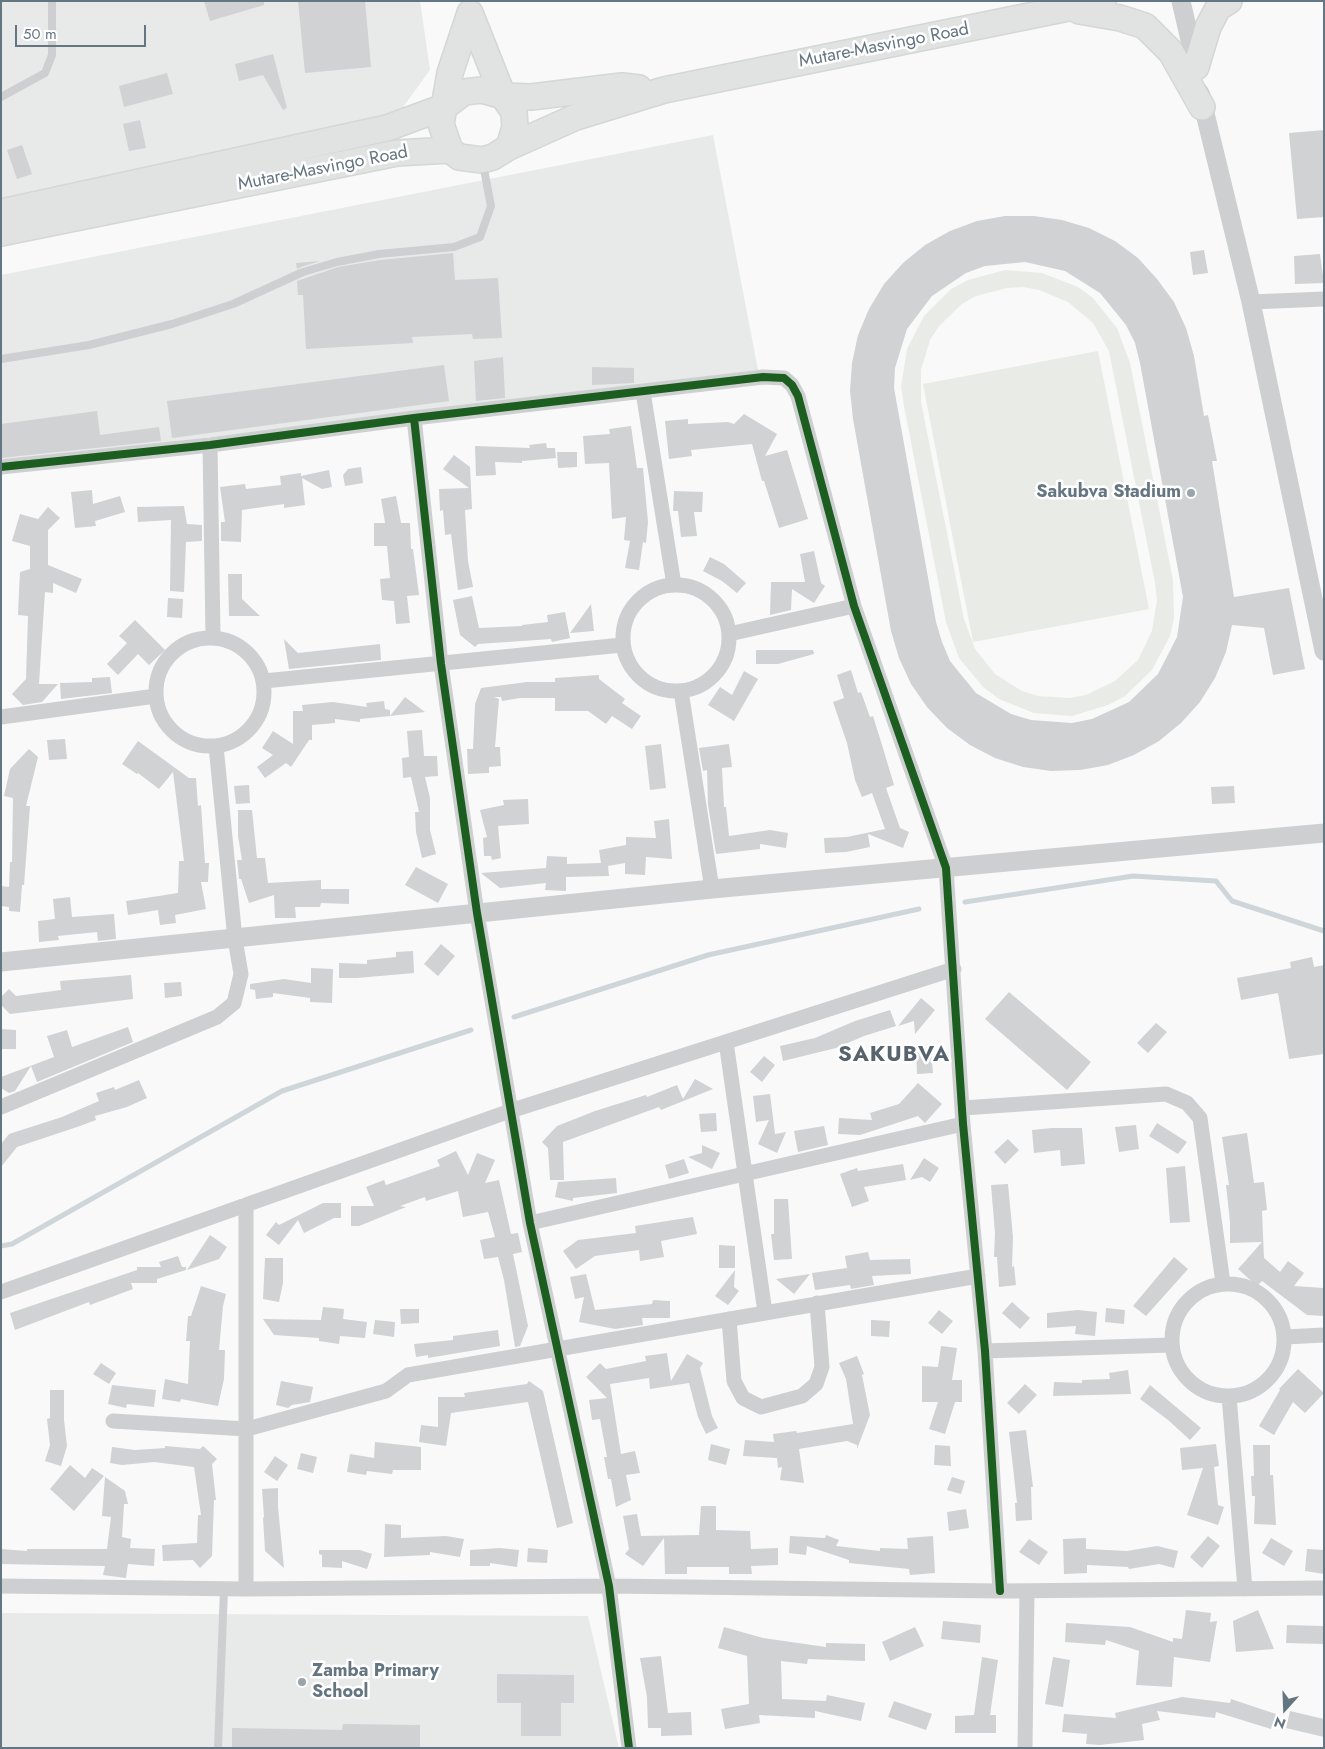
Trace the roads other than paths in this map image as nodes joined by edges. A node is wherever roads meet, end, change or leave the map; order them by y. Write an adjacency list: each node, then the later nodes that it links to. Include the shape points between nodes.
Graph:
1 (52, 1): 10 (lane, via 52,55 44,73)
2 (1104, 1): 6 (highway, Mutare-Masvingo Road)
3 (1181, 1): 7 (street)
4 (1229, 1): 7 (highway, via 1218,8 1208,27)
5 (469, 7): 9 (highway); 11 (highway)
6 (1067, 8): 8 (highway, Mutare-Masvingo Road); 12 (highway, via 1145,26 1171,52)
7 (1196, 67): 12 (street)
8 (664, 90): 9 (highway, Mutare-Masvingo Road, via 622,86 568,94); 13 (highway, Mutare-Masvingo Road, via 576,117)
9 (503, 96): 11 (highway, Mutare-Masvingo Road, via 482,90 464,92); 13 (highway, via 514,112 516,127)
10 (1, 97)
11 (444, 107): 14 (highway, via 441,124); 16 (highway, Mutare-Masvingo Road, via 370,132)
12 (1202, 107): 19 (street)
13 (509, 147): 15 (highway, Mutare-Masvingo Road, via 494,157)
14 (450, 150): 15 (highway, Mutare-Masvingo Road, via 459,157); 17 (highway, Mutare-Masvingo Road, via 397,153)
15 (482, 160): 20 (lane, via 491,206 480,237 454,247 337,262 303,272 234,304 172,324 89,345)
16 (1, 212)
17 (1, 233)
18 (1324, 299): 19 (street)
19 (1251, 302): 30 (street)
20 (1, 359)
21 (643, 392): 22 (street); 25 (street); 26 (street, via 763,376 784,378 792,385 798,396)
22 (414, 418): 23 (street); 31 (street)
23 (210, 445): 24 (street); 28 (street)
24 (1, 467)
25 (674, 585): 27 (street, via 690,586 717,604 726,618); 29 (street, via 656,588 641,597 629,611 623,627)
26 (854, 606): 27 (street); 38 (street)
27 (729, 634): 33 (street, via 728,651 722,666 697,687)
28 (213, 636): 32 (street, via 237,644 249,654 259,666); 34 (street, via 190,641 175,650 157,679)
29 (622, 645): 31 (street); 33 (street, via 627,661 649,685)
30 (1324, 651)
31 (441, 664): 32 (street); 40 (street)
32 (264, 681): 36 (street, via 265,699 249,731 234,741)
33 (681, 691): 39 (street)
34 (156, 696): 35 (street); 36 (street, via 160,713 183,738 199,745)
35 (1, 717)
36 (216, 746): 41 (street)
37 (1324, 833): 38 (street)
38 (946, 868): 39 (street); 43 (street)
39 (712, 889): 40 (street)
40 (477, 914): 41 (street); 47 (street)
41 (235, 939): 42 (street); 45 (street, via 241,974 234,1003 217,1018)
42 (1, 962)
43 (954, 969): 44 (street); 46 (street)
44 (726, 1042): 47 (street); 49 (street)
45 (1, 1107)
46 (963, 1108): 48 (street); 53 (street, via 1166,1094 1187,1103 1200,1118)
47 (510, 1112): 50 (street); 51 (street)
48 (963, 1124): 49 (street); 52 (street)
49 (745, 1174): 51 (street); 56 (street)
50 (246, 1205): 54 (street); 65 (street)
51 (530, 1223): 61 (street)
52 (978, 1276): 55 (street); 62 (street)
53 (1223, 1283): 59 (street, via 1252,1289 1266,1298 1276,1311); 60 (street, via 1196,1293 1181,1307 1172,1326)
54 (1, 1292)
55 (818, 1303): 56 (street); 57 (street, via 822,1367 816,1384 802,1396 761,1407 743,1398 734,1381)
56 (765, 1312): 57 (street)
57 (729, 1319): 61 (street)
58 (1324, 1336): 59 (street)
59 (1285, 1337): 63 (street, via 1281,1359 1273,1374 1261,1386)
60 (1171, 1344): 62 (street); 63 (street, via 1176,1363 1185,1377 1198,1388)
61 (557, 1347): 65 (street, via 408,1375 386,1391); 67 (street)
62 (985, 1351): 72 (street)
63 (1229, 1396): 71 (street)
64 (112, 1421): 65 (street)
65 (247, 1429): 70 (street)
66 (1, 1586): 69 (street)
67 (609, 1586): 70 (street); 72 (street); 75 (street)
68 (1324, 1588): 71 (street)
69 (224, 1589): 70 (street); 74 (lane)
70 (246, 1589)
71 (1245, 1589): 73 (street)
72 (1000, 1591): 73 (street)
73 (1027, 1591): 76 (street)
74 (218, 1748)
75 (629, 1748)
76 (1025, 1748)

